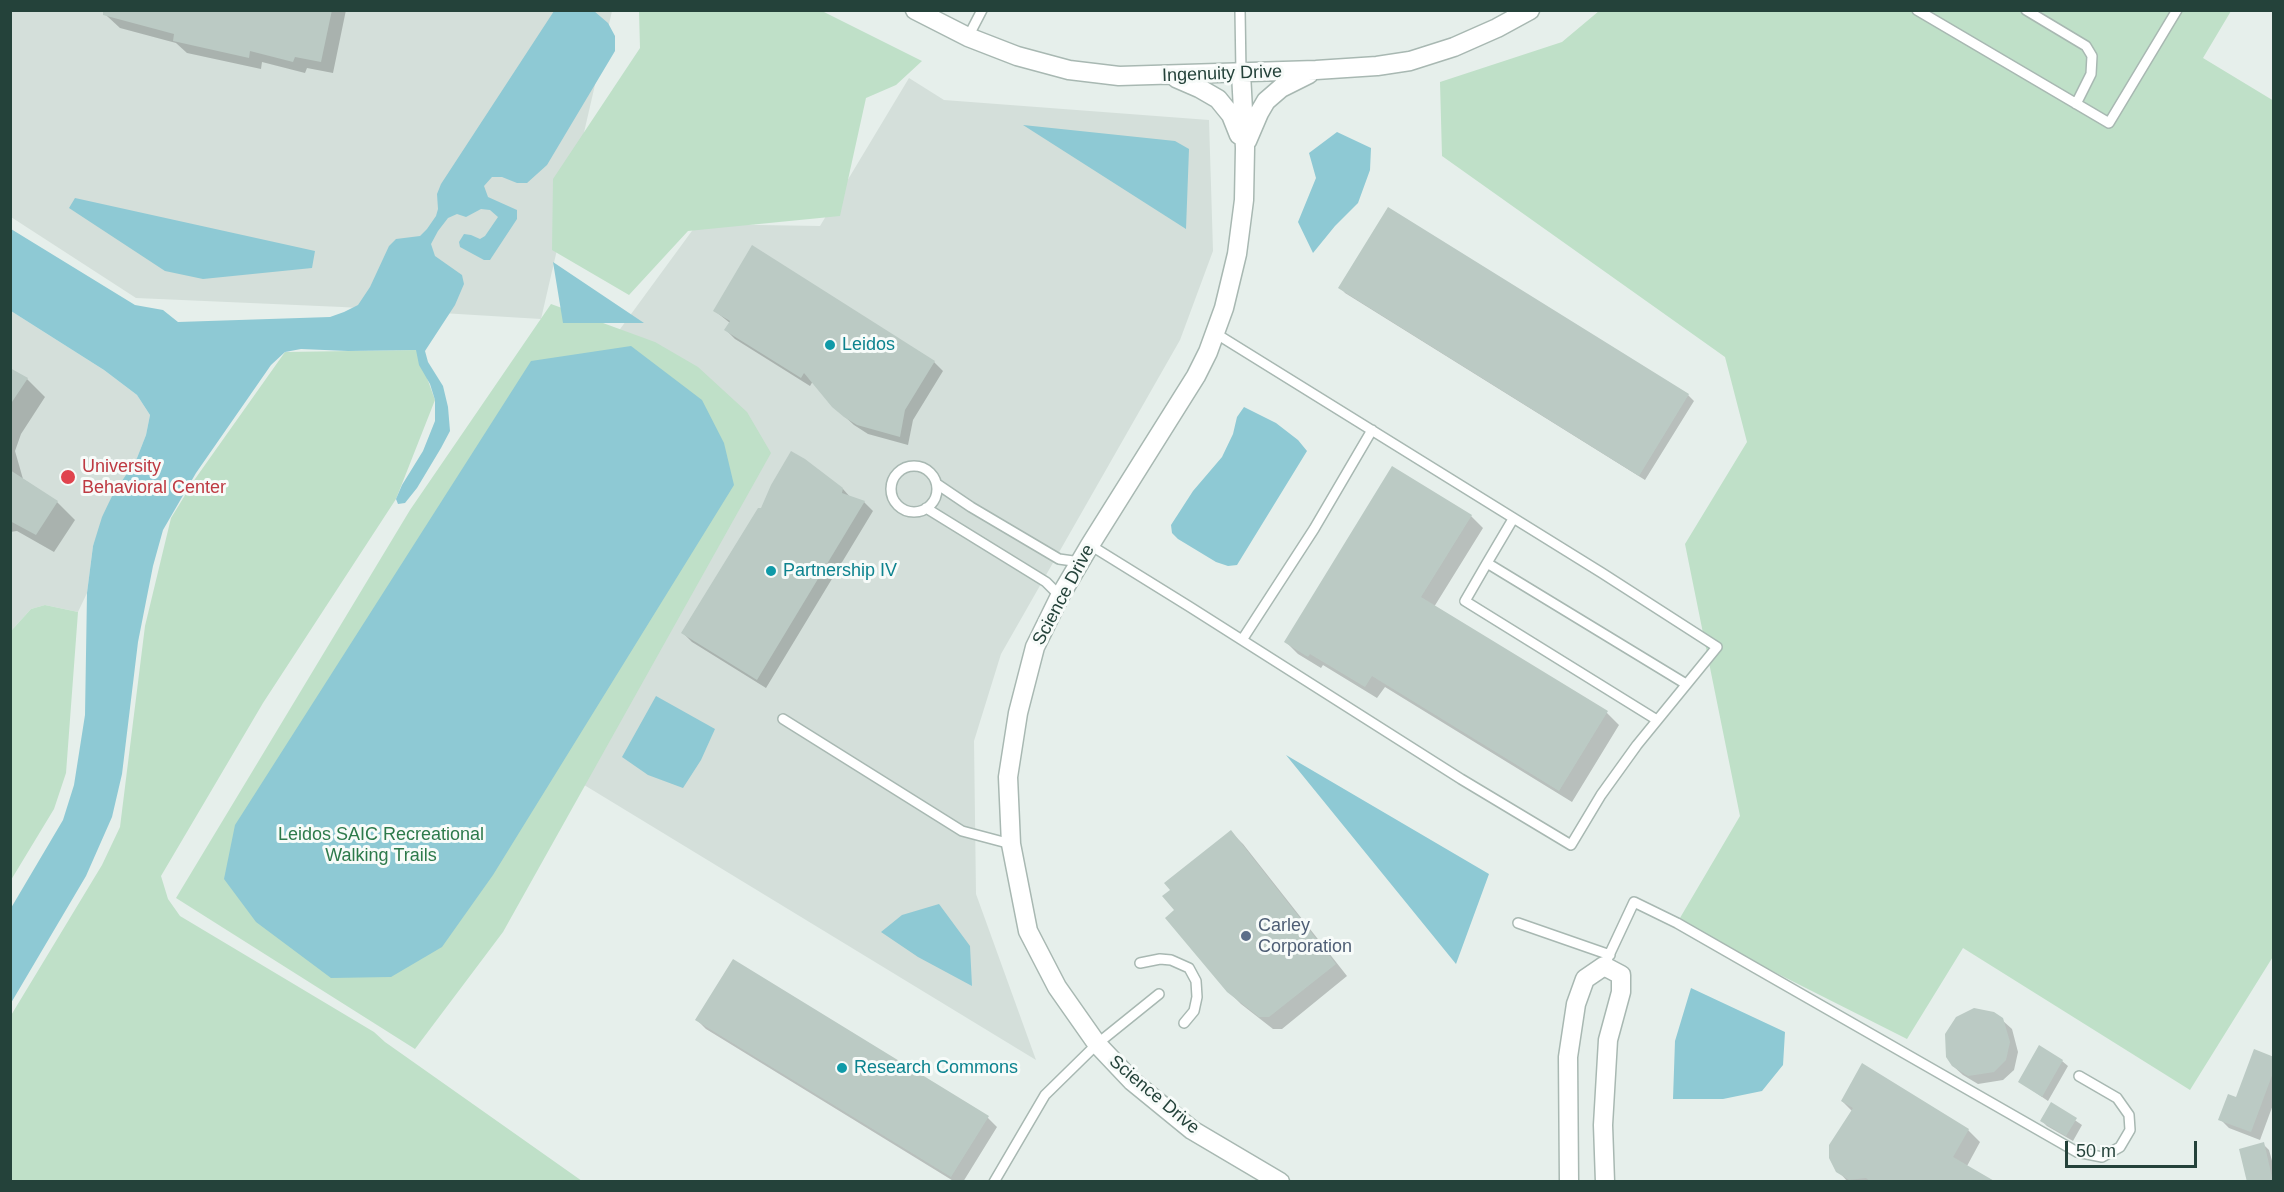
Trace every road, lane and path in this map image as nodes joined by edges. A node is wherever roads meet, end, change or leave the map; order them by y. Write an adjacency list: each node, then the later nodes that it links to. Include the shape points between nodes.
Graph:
1 (915, 10): 8 (street, Ingenuity Drive)
2 (982, 10): 8 (lane)
3 (1239, 10): 10 (lane)
4 (1530, 10): 9 (street, Ingenuity Drive, via 1454,48 1410,61)
5 (1917, 10): 12 (lane)
6 (2026, 10): 12 (lane, via 2086,46 2092,56 2091,74)
7 (2177, 10): 12 (lane, via 2109,123)
8 (969, 37): 11 (street, Ingenuity Drive, via 1017,57 1069,70)
9 (1316, 70): 10 (street, Ingenuity Drive); 13 (street, via 1281,88 1266,101)
10 (1241, 73): 11 (street, Ingenuity Drive); 13 (street, Science Drive)
11 (1169, 76): 13 (street, via 1218,99 1231,115)
12 (2076, 104)
13 (1245, 148): 14 (street, Science Drive, via 1238,248)
14 (1215, 333): 15 (lane); 19 (street, Science Drive, via 1196,376)
15 (1372, 430): 18 (lane); 23 (lane)
16 (937, 484): 17 (lane, via 935,498); 17 (lane, via 930,472 917,466 902,470 893,481 893,496 903,508 915,512); 20 (lane, via 1059,559)
17 (926, 508): 22 (lane, via 1046,582)
18 (1513, 519): 21 (lane); 24 (lane, via 1717,647)
19 (1090, 545): 20 (street, Science Drive); 23 (lane)
20 (1080, 562): 22 (street, Science Drive)
21 (1487, 563): 24 (lane); 26 (lane, via 1465,601)
22 (1060, 596): 27 (street, Science Drive, via 1035,647 1018,712 1008,777)
23 (1242, 640): 26 (lane, via 1571,845 1601,795)
24 (1686, 684): 26 (lane)
25 (783, 719): 27 (lane, via 962,831)
26 (1657, 720)
27 (1011, 844): 33 (street, Science Drive, via 1028,931 1057,987)
28 (1518, 923): 29 (lane)
29 (1607, 960): 34 (lane, via 1634,902 1687,928 2077,1152 2102,1157 2120,1147 2130,1130 2129,1115 2117,1098); 37 (street, via 1585,979 1576,1004 1568,1057); 38 (street, via 1622,975 1608,1040)
30 (1140, 963): 32 (lane, via 1171,960 1189,968 1196,981 1197,997 1194,1011)
31 (1160, 994): 33 (lane)
32 (1184, 1023)
33 (1097, 1044): 35 (street, Science Drive, via 1132,1081 1192,1130); 36 (lane, via 1045,1095)
34 (2079, 1076)
35 (1274, 1180)
36 (994, 1182)
37 (1569, 1182)
38 (1605, 1182)

